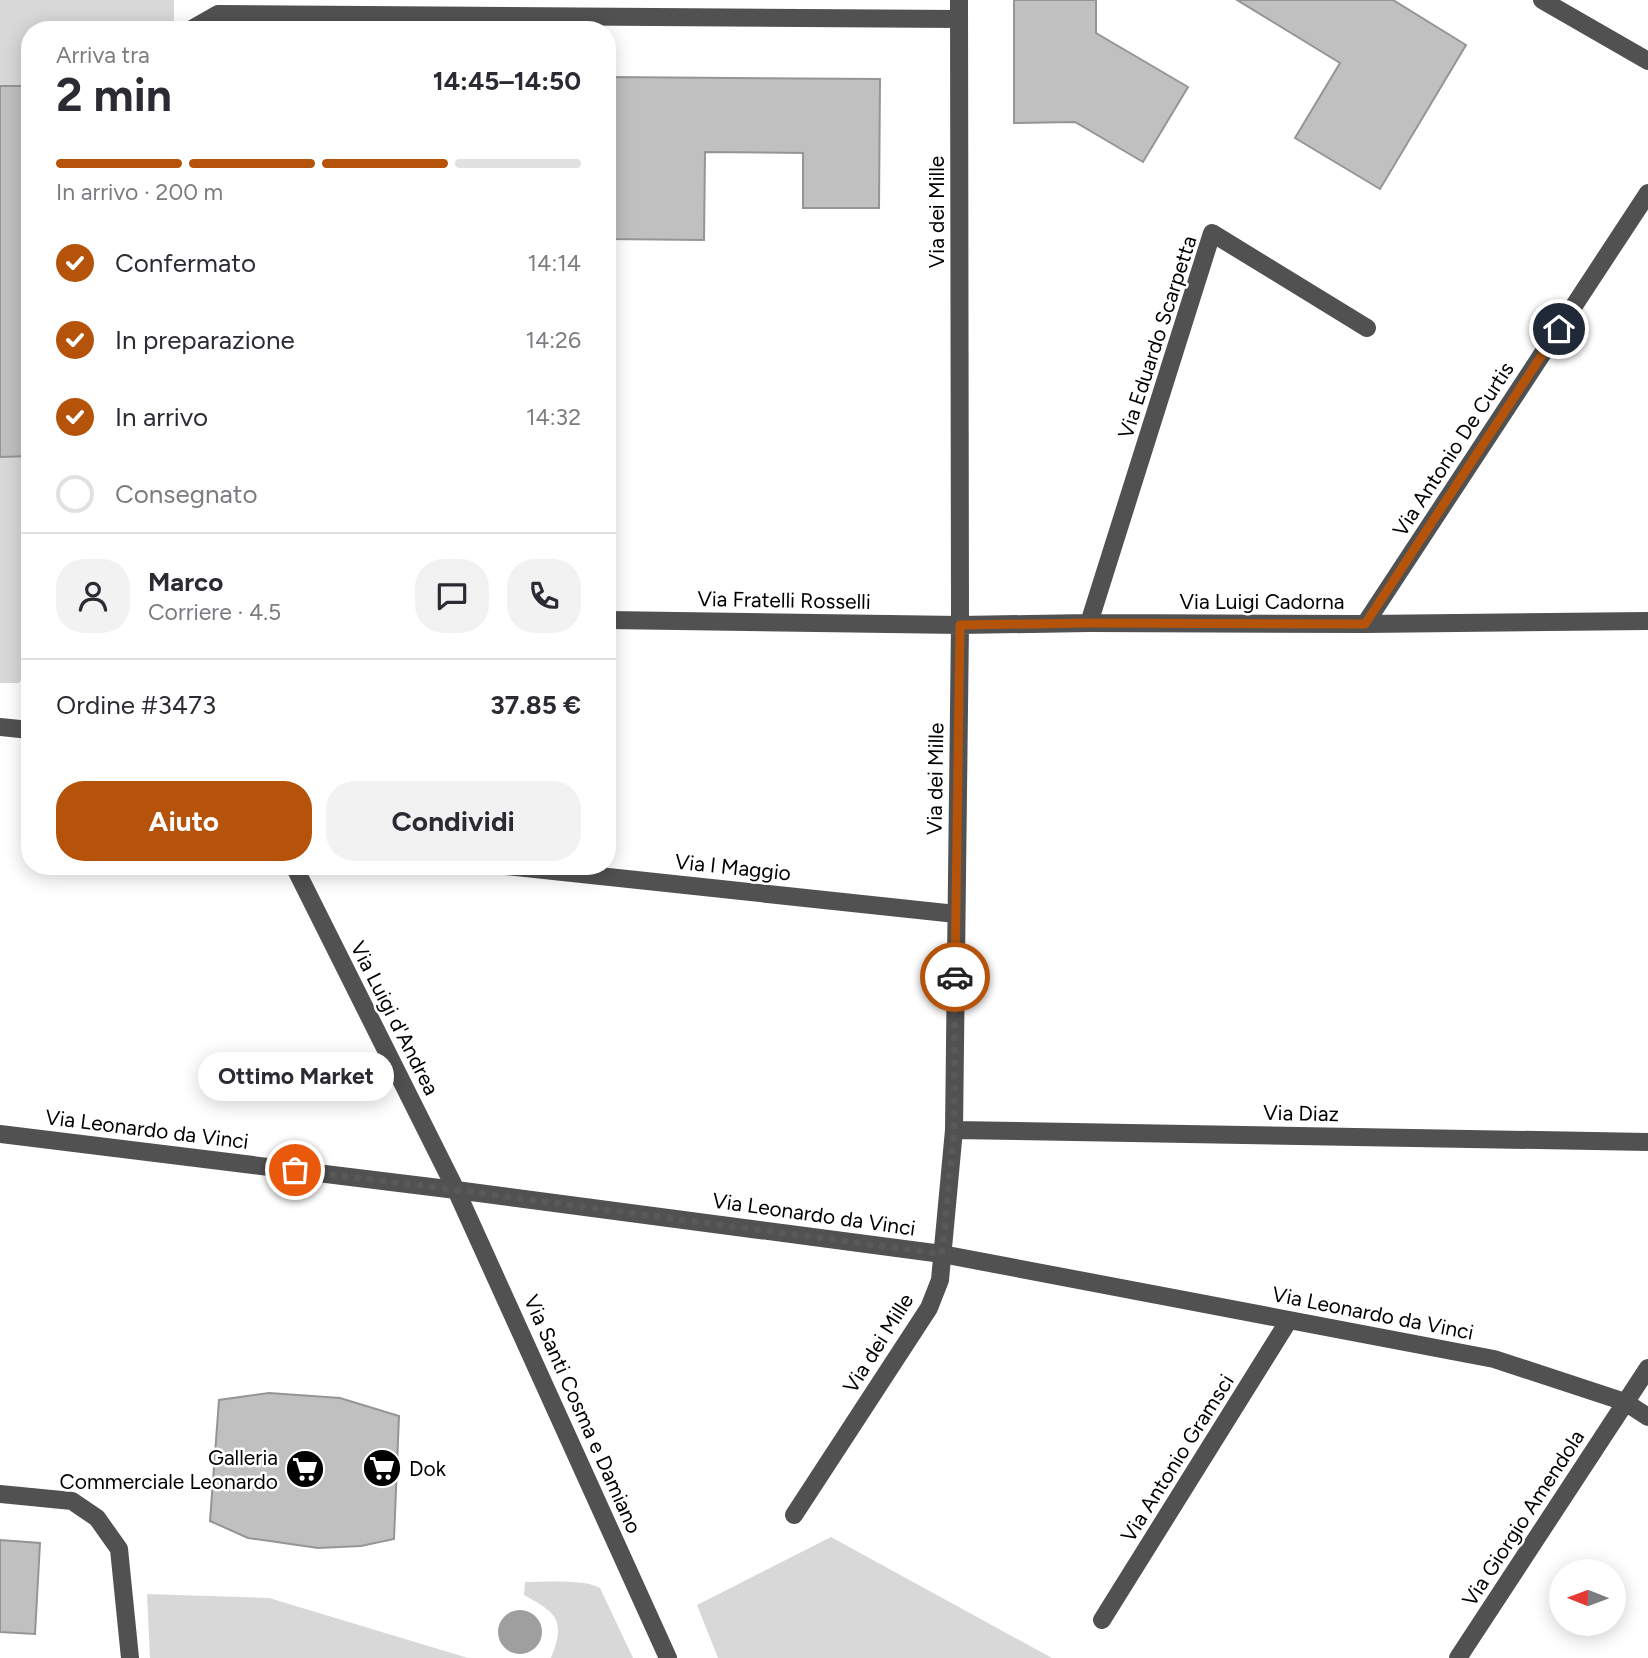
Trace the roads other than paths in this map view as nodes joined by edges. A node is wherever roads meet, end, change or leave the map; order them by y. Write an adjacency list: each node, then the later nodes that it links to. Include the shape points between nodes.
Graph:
1 (959, 0): 3 (street, Via dei Mille)
2 (1542, 0): 5 (street)
3 (959, 19): 4 (street, via 218,14); 12 (street, Via dei Mille)
4 (206, 21)
5 (1648, 61)
6 (1648, 193): 11 (street, Via Antonio De Curtis)
7 (1367, 328): 10 (street, Via Eduardo Scarpetta, via 1212,233)
8 (616, 620): 12 (street, Via Fratelli Rosselli)
9 (1648, 621): 11 (street, Via Luigi Cadorna)
10 (1089, 623): 11 (street, Via Luigi Cadorna); 12 (street, Via Luigi Cadorna)
11 (1365, 624)
12 (960, 625): 17 (street, Via dei Mille)
13 (0, 727): 14 (street)
14 (21, 729)
15 (298, 875): 21 (street, Via Luigi d'Andrea)
16 (590, 875): 17 (street, Via I Maggio)
17 (956, 914): 18 (street, Via dei Mille)
18 (954, 1130): 20 (street, Via Diaz); 22 (street, Via dei Mille)
19 (0, 1134): 21 (street, Via Leonardo da Vinci)
20 (1648, 1142)
21 (456, 1190): 22 (street, Via Leonardo da Vinci); 31 (street, Via Santi Cosma e Damiano)
22 (942, 1254): 23 (street, Via Leonardo da Vinci); 28 (street, Via dei Mille, via 940,1280 929,1308)
23 (1289, 1320): 25 (street, Via Leonardo da Vinci, via 1494,1359); 29 (street, Via Antonio Gramsci)
24 (1648, 1367): 25 (street, Via Giorgio Amendola)
25 (1625, 1402): 26 (street, Via Leonardo da Vinci); 32 (street, Via Giorgio Amendola)
26 (1648, 1416)
27 (0, 1494): 30 (street, via 72,1501 97,1518 119,1549)
28 (794, 1515)
29 (1102, 1620)
30 (130, 1658)
31 (668, 1658)
32 (1458, 1658)

